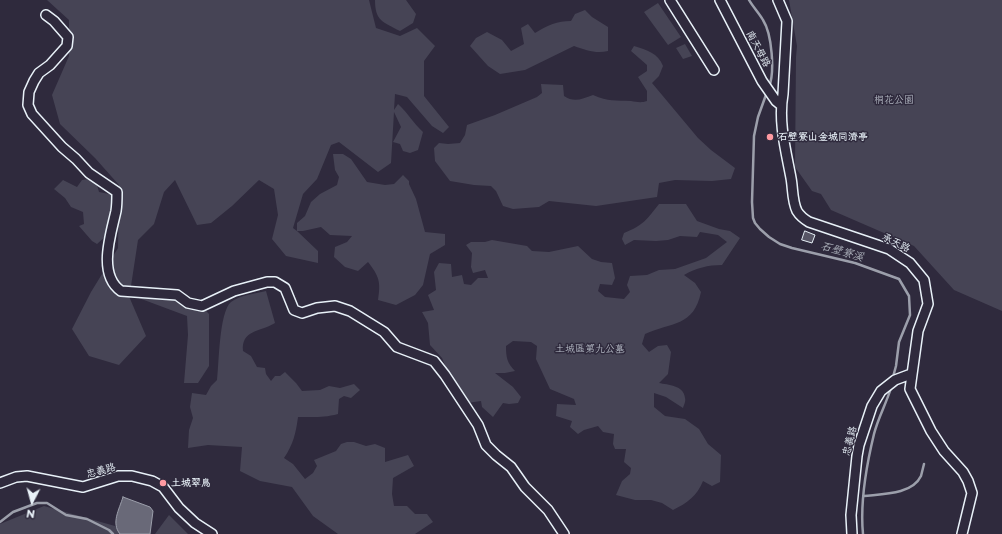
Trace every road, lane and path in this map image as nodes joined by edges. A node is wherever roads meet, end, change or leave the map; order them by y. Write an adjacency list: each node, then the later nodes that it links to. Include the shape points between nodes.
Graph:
1 (670, 0): 5 (street)
2 (720, 0): 6 (street, 南天母路, via 762,81)
3 (778, 0): 6 (street, 承天路, via 787,21 784,87)
4 (46, 15): 10 (street, via 68,37 67,46 39,73 29,92 28,105 32,114 62,147 89,173 117,192 107,258 114,286 121,291 177,295 188,303 202,306 234,291 275,282 285,288 294,310 302,313 335,306 350,311 384,332 397,347 434,361 478,425 486,445 511,467 525,487 548,510)
5 (714, 70)
6 (778, 103): 7 (street, 承天路, via 794,200 801,216 809,222 888,249 910,263 924,280 928,304 918,331)
7 (911, 374): 11 (street, 忠義路, via 895,380 881,391 872,406 856,456 851,514); 12 (street, 承天路, via 910,388 914,398 944,451 963,472 972,493)
8 (0, 483): 9 (street, 忠義路, via 27,476 83,487 118,476 152,480 163,487 195,523)
9 (212, 534)
10 (564, 534)
11 (852, 534)
12 (962, 534)

